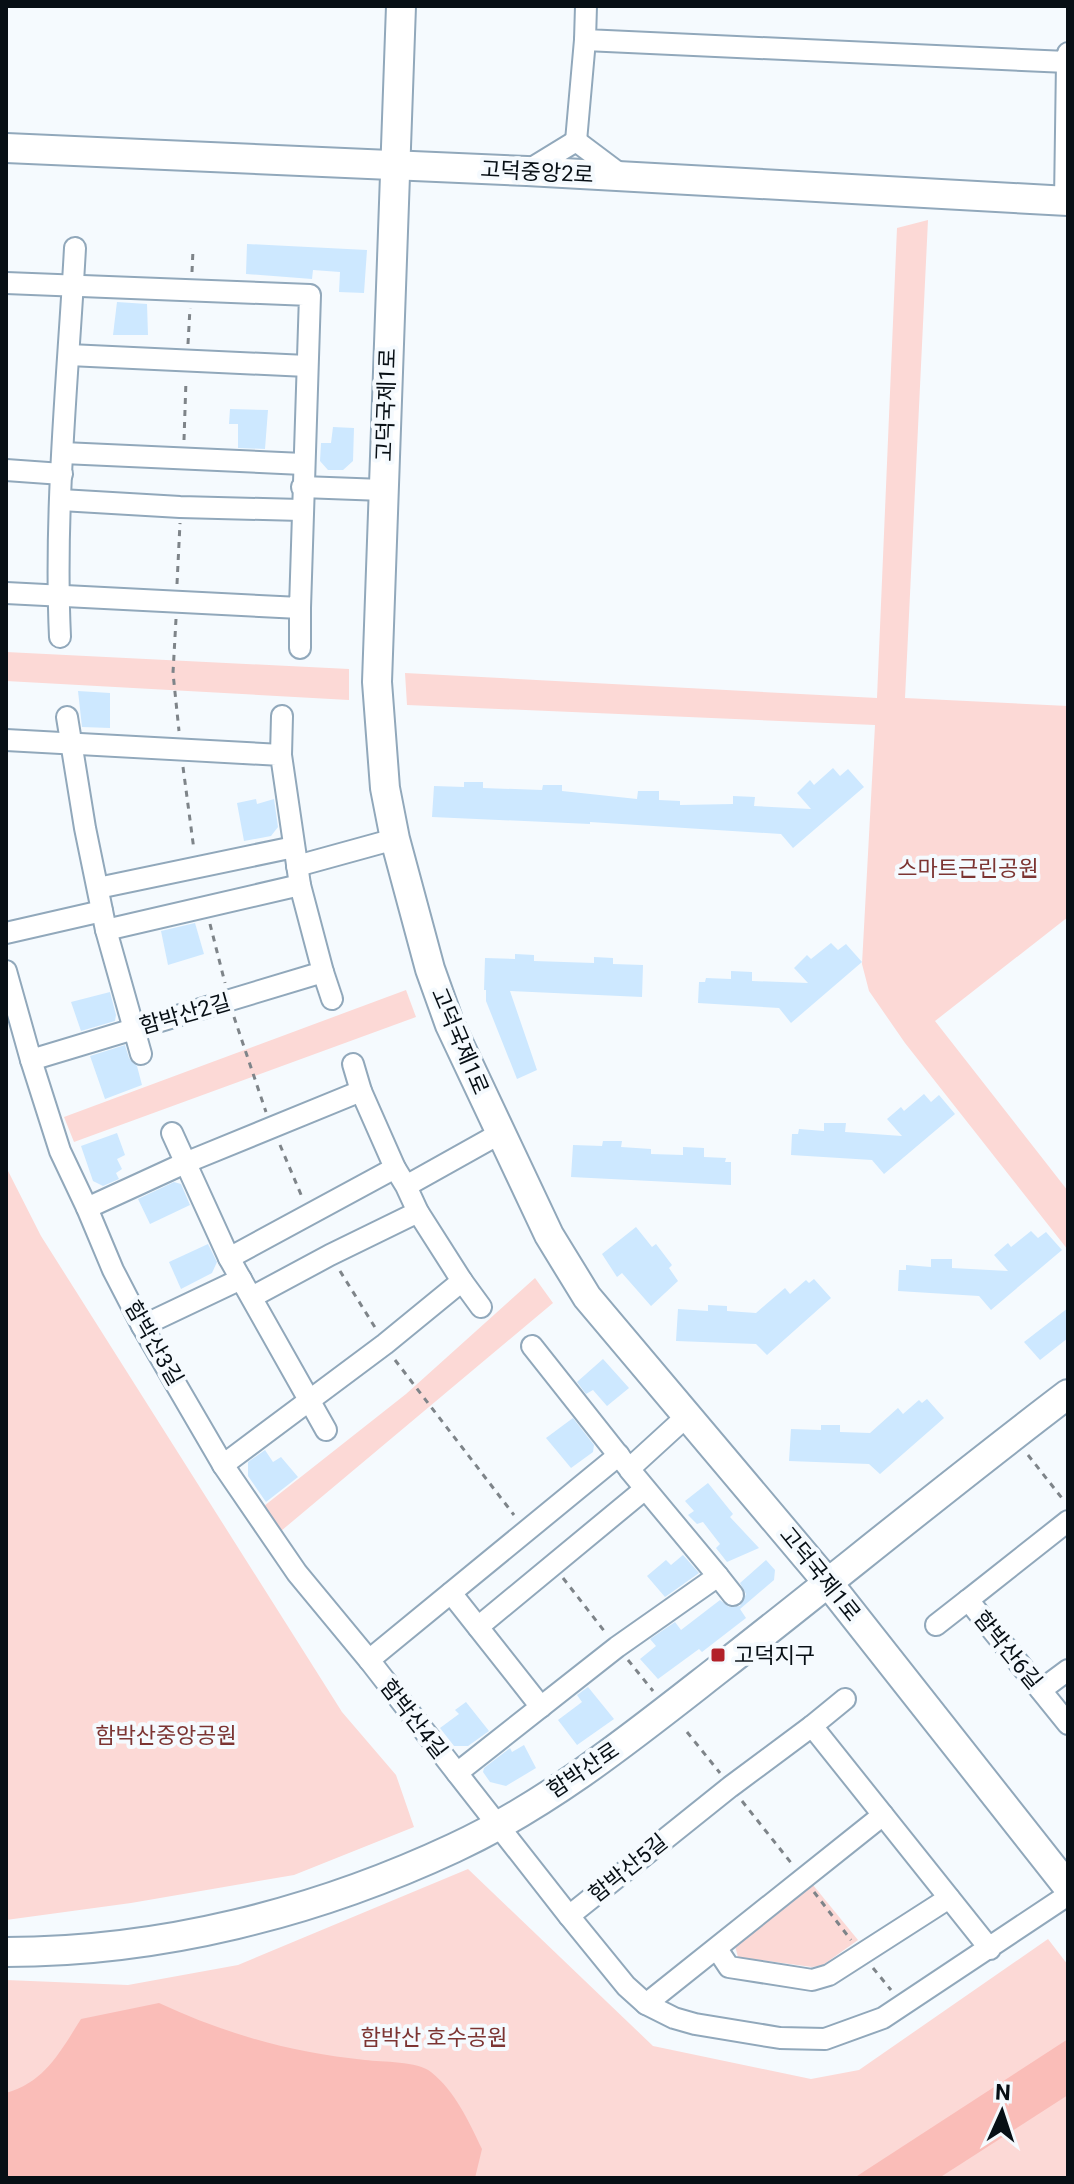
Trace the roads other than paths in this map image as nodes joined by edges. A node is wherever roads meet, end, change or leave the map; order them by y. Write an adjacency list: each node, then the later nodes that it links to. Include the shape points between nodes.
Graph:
1 (401, 6): 8 (street, 고덕국제1로)
2 (586, 6): 3 (street)
3 (585, 40): 5 (street); 6 (street)
4 (1068, 53): 5 (street)
5 (1067, 62): 11 (street)
6 (576, 141): 9 (street); 10 (street)
7 (6, 148): 8 (street, 고덕중앙2로)
8 (394, 165): 9 (street, 고덕중앙2로); 21 (street, 고덕국제1로)
9 (527, 171): 10 (street, 고덕중앙2로)
10 (625, 178): 11 (street, 고덕중앙2로)
11 (1066, 201)
12 (75, 248): 14 (street)
13 (6, 283): 14 (street)
14 (73, 286): 15 (street); 16 (street, via 310,295)
15 (69, 355): 16 (street); 17 (street)
16 (307, 366): 18 (street)
17 (62, 463): 18 (street); 19 (street); 22 (street)
18 (303, 464): 20 (street)
19 (6, 470)
20 (302, 487): 21 (street); 23 (street)
21 (383, 490): 34 (street, 고덕국제1로, via 377,682 385,788)
22 (61, 500): 23 (street); 25 (street)
23 (301, 510): 26 (street)
24 (6, 593): 25 (street)
25 (58, 595): 26 (street); 27 (street)
26 (300, 608): 28 (street)
27 (60, 637)
28 (300, 648)
29 (282, 716): 33 (street)
30 (67, 717): 32 (street)
31 (6, 740): 32 (street)
32 (71, 743): 33 (street); 36 (street)
33 (281, 755): 35 (street)
34 (395, 839): 35 (street); 48 (street, 고덕국제1로, via 430,969)
35 (297, 866): 36 (street); 37 (street); 40 (street)
36 (98, 888): 37 (street)
37 (104, 921): 38 (street); 42 (street)
38 (6, 933)
39 (6, 971): 44 (street)
40 (323, 972): 41 (street); 42 (street, 함박산2길)
41 (332, 999)
42 (134, 1029): 43 (street); 44 (street, 함박산2길)
43 (141, 1054)
44 (31, 1060): 52 (street, 함박산3길, via 60,1151)
45 (353, 1064): 46 (street)
46 (361, 1091): 49 (street); 50 (street)
47 (172, 1133): 49 (street)
48 (499, 1134): 51 (street); 62 (street, 고덕국제1로, via 587,1297)
49 (185, 1163): 52 (street); 54 (street)
50 (395, 1168): 51 (street); 54 (street)
51 (406, 1186): 53 (street)
52 (87, 1208): 58 (street, 함박산3길)
53 (418, 1212): 55 (street); 56 (street)
54 (229, 1258): 56 (street)
55 (462, 1281): 57 (street); 61 (street)
56 (246, 1288): 58 (street); 61 (street)
57 (481, 1307)
58 (142, 1326): 65 (street, 함박산3길)
59 (532, 1346): 64 (street)
60 (1068, 1394): 69 (street, 함박산로)
61 (310, 1401): 63 (street); 65 (street)
62 (687, 1416): 64 (street, 함박산4길); 69 (street, 고덕국제1로)
63 (326, 1430)
64 (624, 1462): 66 (street); 70 (street, 함박산4길, via 526,1529)
65 (223, 1465): 75 (street, 함박산3길, via 297,1573)
66 (645, 1489): 68 (street); 74 (street)
67 (1068, 1521): 72 (street, 함박산6길)
68 (718, 1576): 71 (street); 79 (street, 함박산4길)
69 (829, 1584): 84 (street, 함박산로, via 588,1770); 85 (street, 고덕국제1로)
70 (451, 1593): 74 (street); 75 (street, 함박산4길)
71 (733, 1595)
72 (968, 1600): 73 (street); 77 (street, 함박산6길)
73 (936, 1625)
74 (478, 1627): 79 (street)
75 (369, 1660): 82 (street, 함박산4길)
76 (1068, 1670): 77 (street)
77 (1041, 1690): 80 (street, 함박산6길)
78 (845, 1699): 81 (street, 함박산5길)
79 (541, 1707): 82 (street, 함박산4길)
80 (1068, 1724)
81 (812, 1726): 83 (street); 88 (street, 함박산5길)
82 (457, 1773): 84 (street)
83 (883, 1815): 87 (street); 89 (street)
84 (498, 1825): 88 (street); 91 (street, 함박산로, via 357,1890 212,1930 116,1946)
85 (1068, 1887)
86 (1068, 1895): 90 (street, 함박산5길)
87 (949, 1898): 89 (street, via 829,1975 812,1980 729,1967); 90 (street)
88 (569, 1916): 92 (street, 함박산5길)
89 (717, 1949): 92 (street)
90 (990, 1949): 92 (street, 함박산5길, via 883,2018 825,2039 780,2038 695,2024)
91 (6, 1952)
92 (646, 2004)

